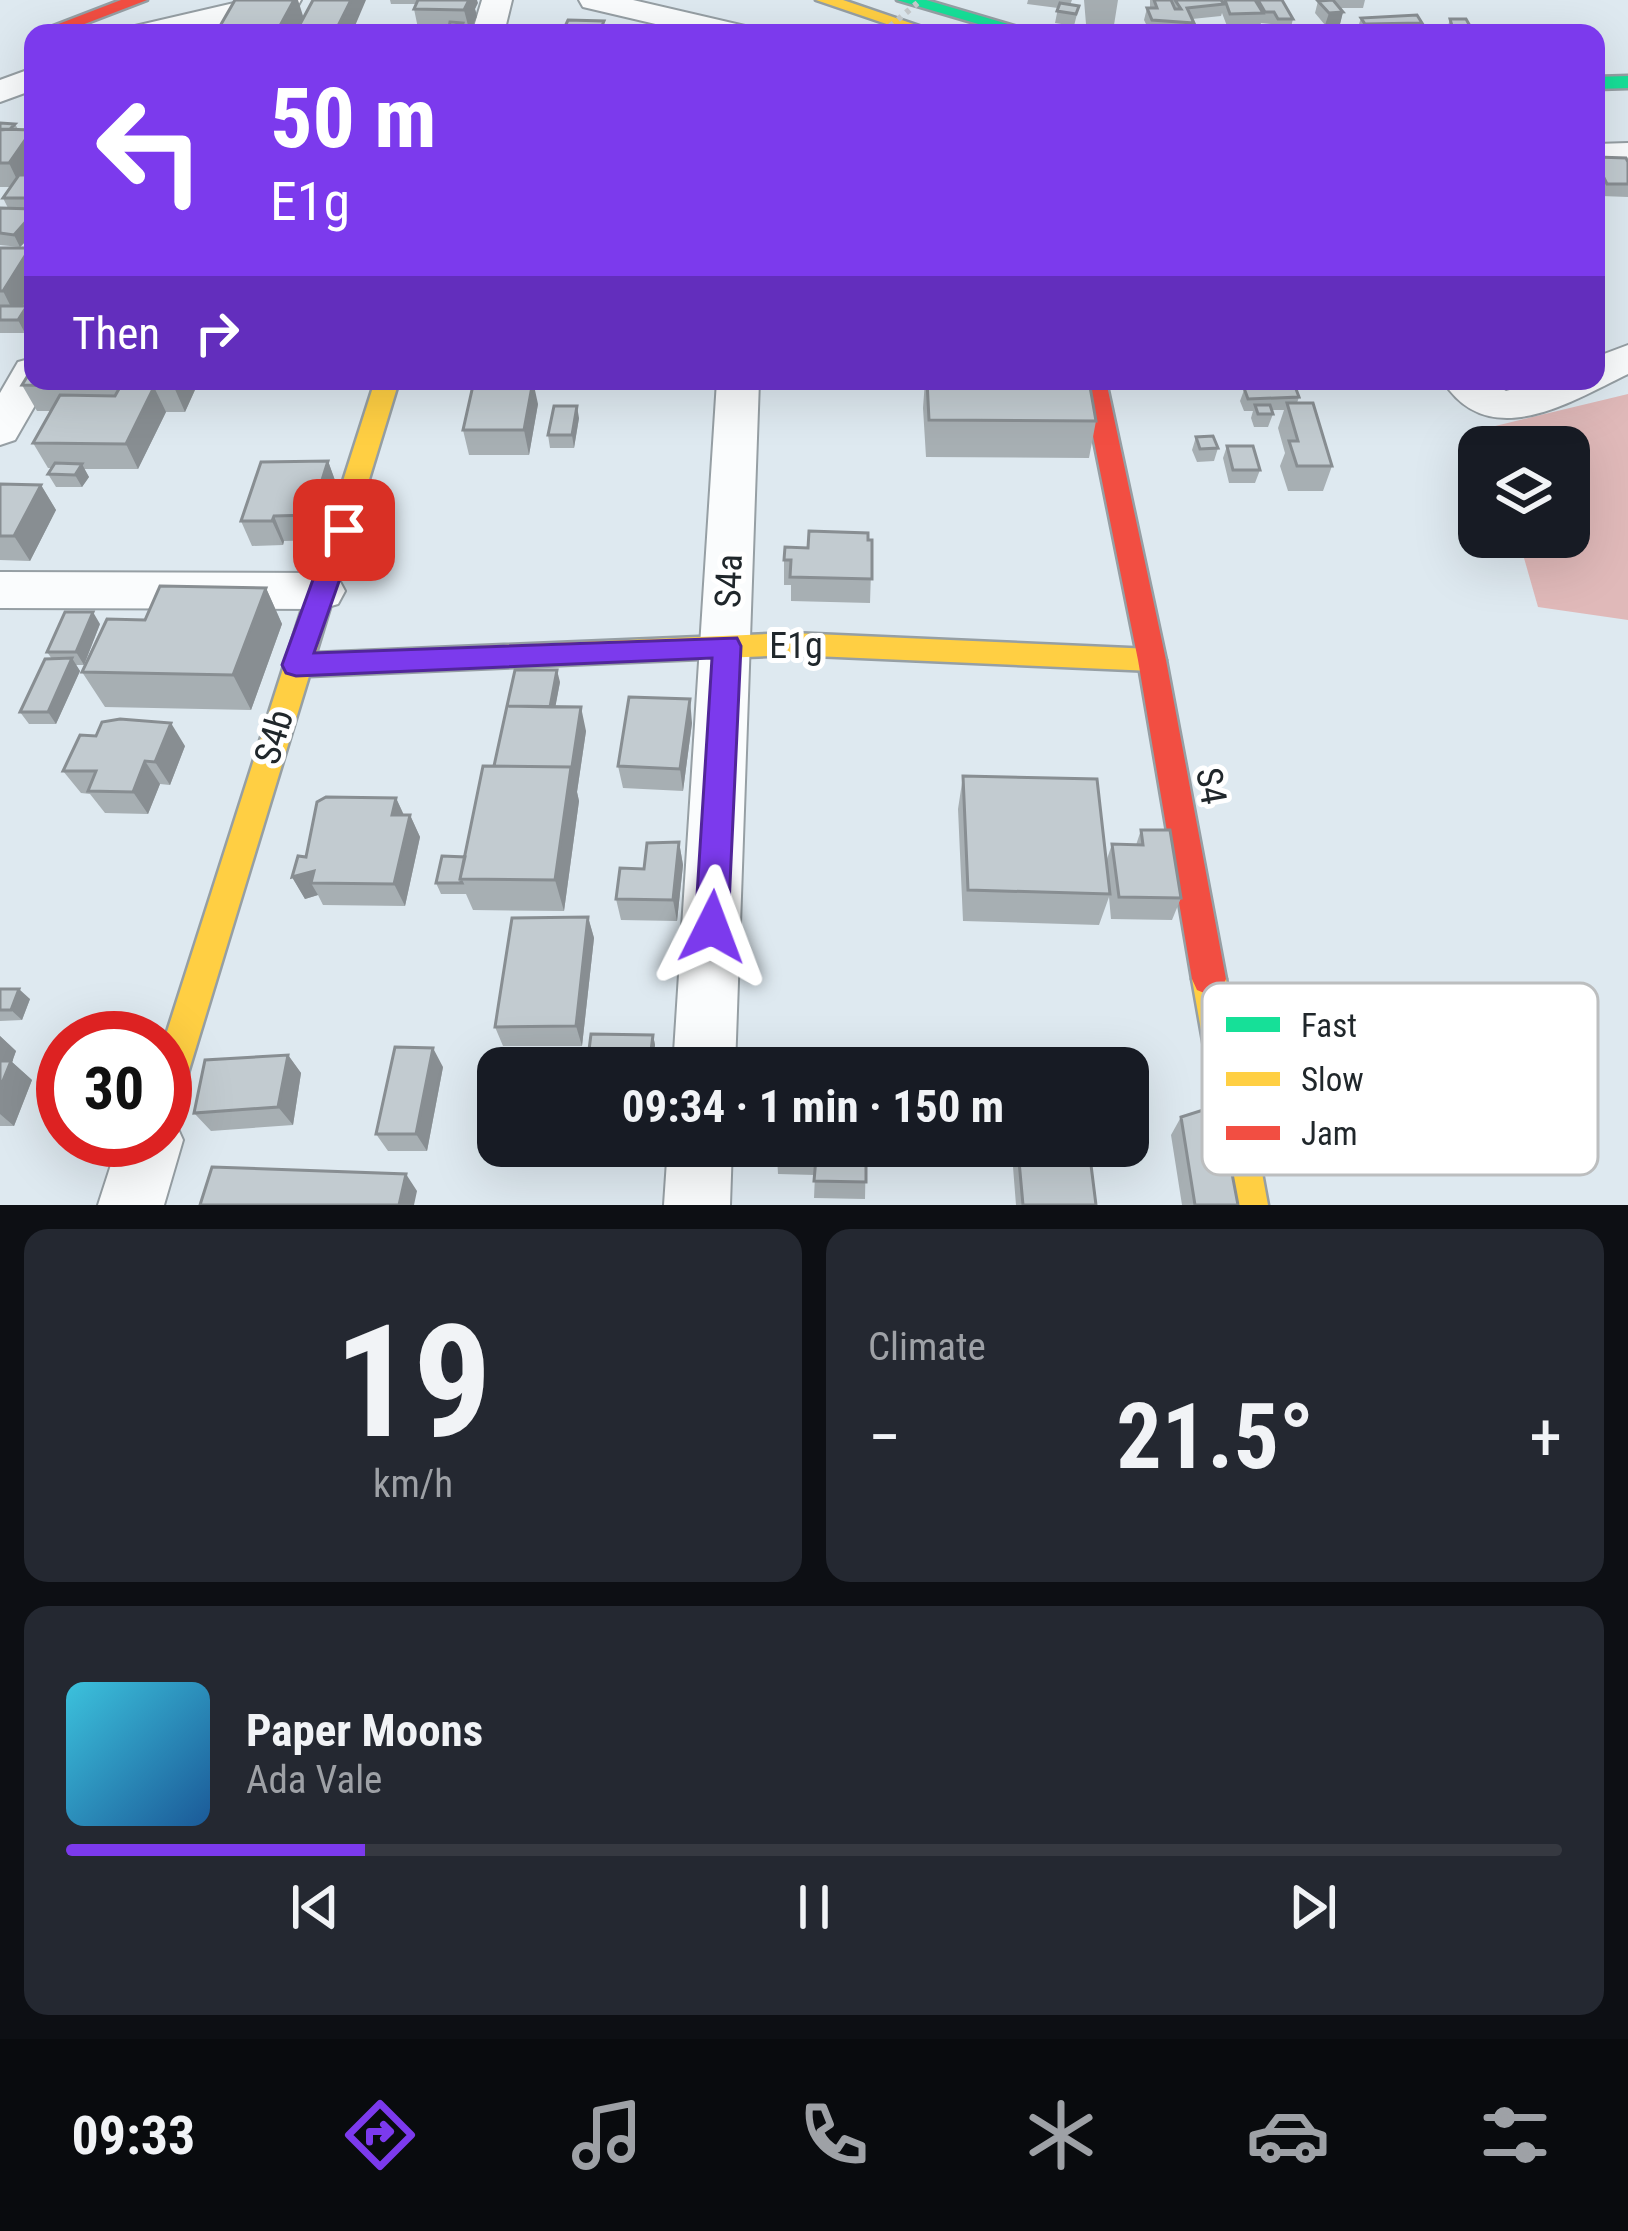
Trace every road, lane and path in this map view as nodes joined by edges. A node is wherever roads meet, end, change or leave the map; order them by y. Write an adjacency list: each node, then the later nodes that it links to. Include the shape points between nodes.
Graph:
1 (72, 0): 9 (main road)
2 (138, 0): 10 (main road)
3 (286, 0): 8 (street)
4 (594, 0): 11 (street)
5 (825, 0): 13 (main road)
6 (906, 0): 14 (main road)
7 (921, 0): 12 (path, bridge)
8 (232, 21)
9 (37, 24)
10 (70, 24)
11 (696, 24)
12 (893, 24)
13 (902, 24)
14 (995, 24)
15 (24, 388): 21 (street)
16 (384, 390): 23 (main road, S4b)
17 (738, 390): 24 (street, S4a)
18 (1096, 390): 25 (main road, S4)
19 (1472, 390): 20 (street, via 1507,406 1532,406)
20 (1561, 390)
21 (0, 430)
22 (0, 590): 23 (street)
23 (321, 591): 26 (main road, S4b)
24 (727, 646): 25 (main road, E1g); 26 (main road, E1g); 29 (street, S4a)
25 (1152, 661): 27 (main road, S4)
26 (296, 665): 28 (main road, S4b)
27 (1210, 983)
28 (190, 1011)
29 (705, 1047)
30 (143, 1167): 33 (street)
31 (699, 1167): 34 (street)
32 (1245, 1175): 35 (main road, S4)
33 (131, 1205)
34 (697, 1205)
35 (1250, 1205)

